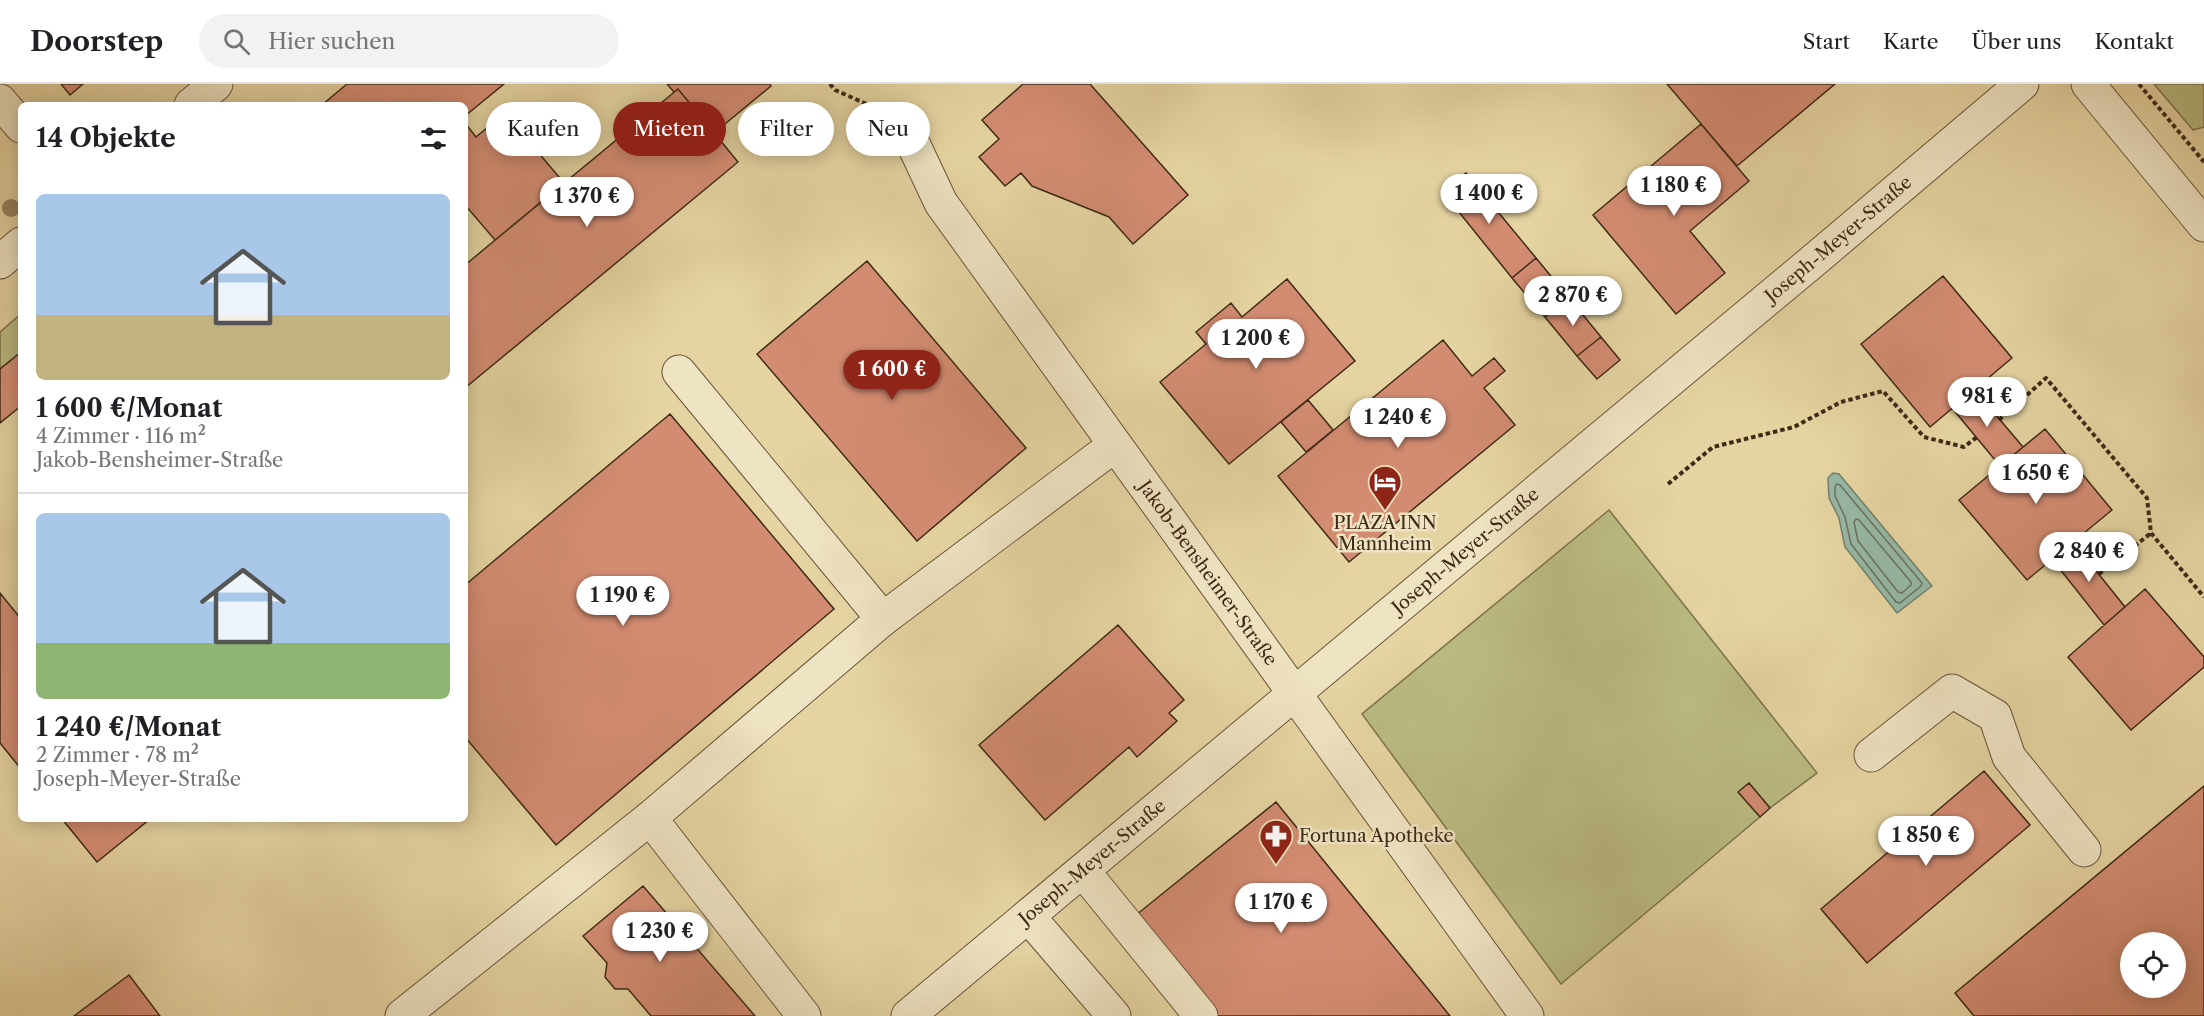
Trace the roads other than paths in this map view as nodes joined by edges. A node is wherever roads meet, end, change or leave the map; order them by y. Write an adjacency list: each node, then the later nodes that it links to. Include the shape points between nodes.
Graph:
1 (216, 84): 5 (street)
2 (2022, 84): 14 (street, Joseph-Meyer-Straße)
3 (2088, 84): 8 (street)
4 (0, 101): 6 (street)
5 (194, 102)
6 (18, 122)
7 (919, 156): 12 (street, Jakob-Bensheimer-Straße, via 941,203)
8 (2204, 225)
9 (18, 247): 10 (street)
10 (0, 262)
11 (679, 372): 13 (street)
12 (1115, 445): 13 (street); 14 (street, Jakob-Bensheimer-Straße)
13 (883, 619): 16 (street)
14 (1295, 694): 18 (street, Joseph-Meyer-Straße); 25 (street, Jakob-Bensheimer-Straße)
15 (1871, 755): 17 (street, via 1953,691 1995,716 2009,757)
16 (650, 818): 20 (street); 21 (street)
17 (2084, 850)
18 (1083, 871): 19 (street, Joseph-Meyer-Straße); 24 (street)
19 (1028, 916): 22 (street, Joseph-Meyer-Straße); 23 (street)
20 (402, 1016)
21 (804, 1016)
22 (908, 1016)
23 (1114, 1016)
24 (1201, 1016)
25 (1527, 1016)

